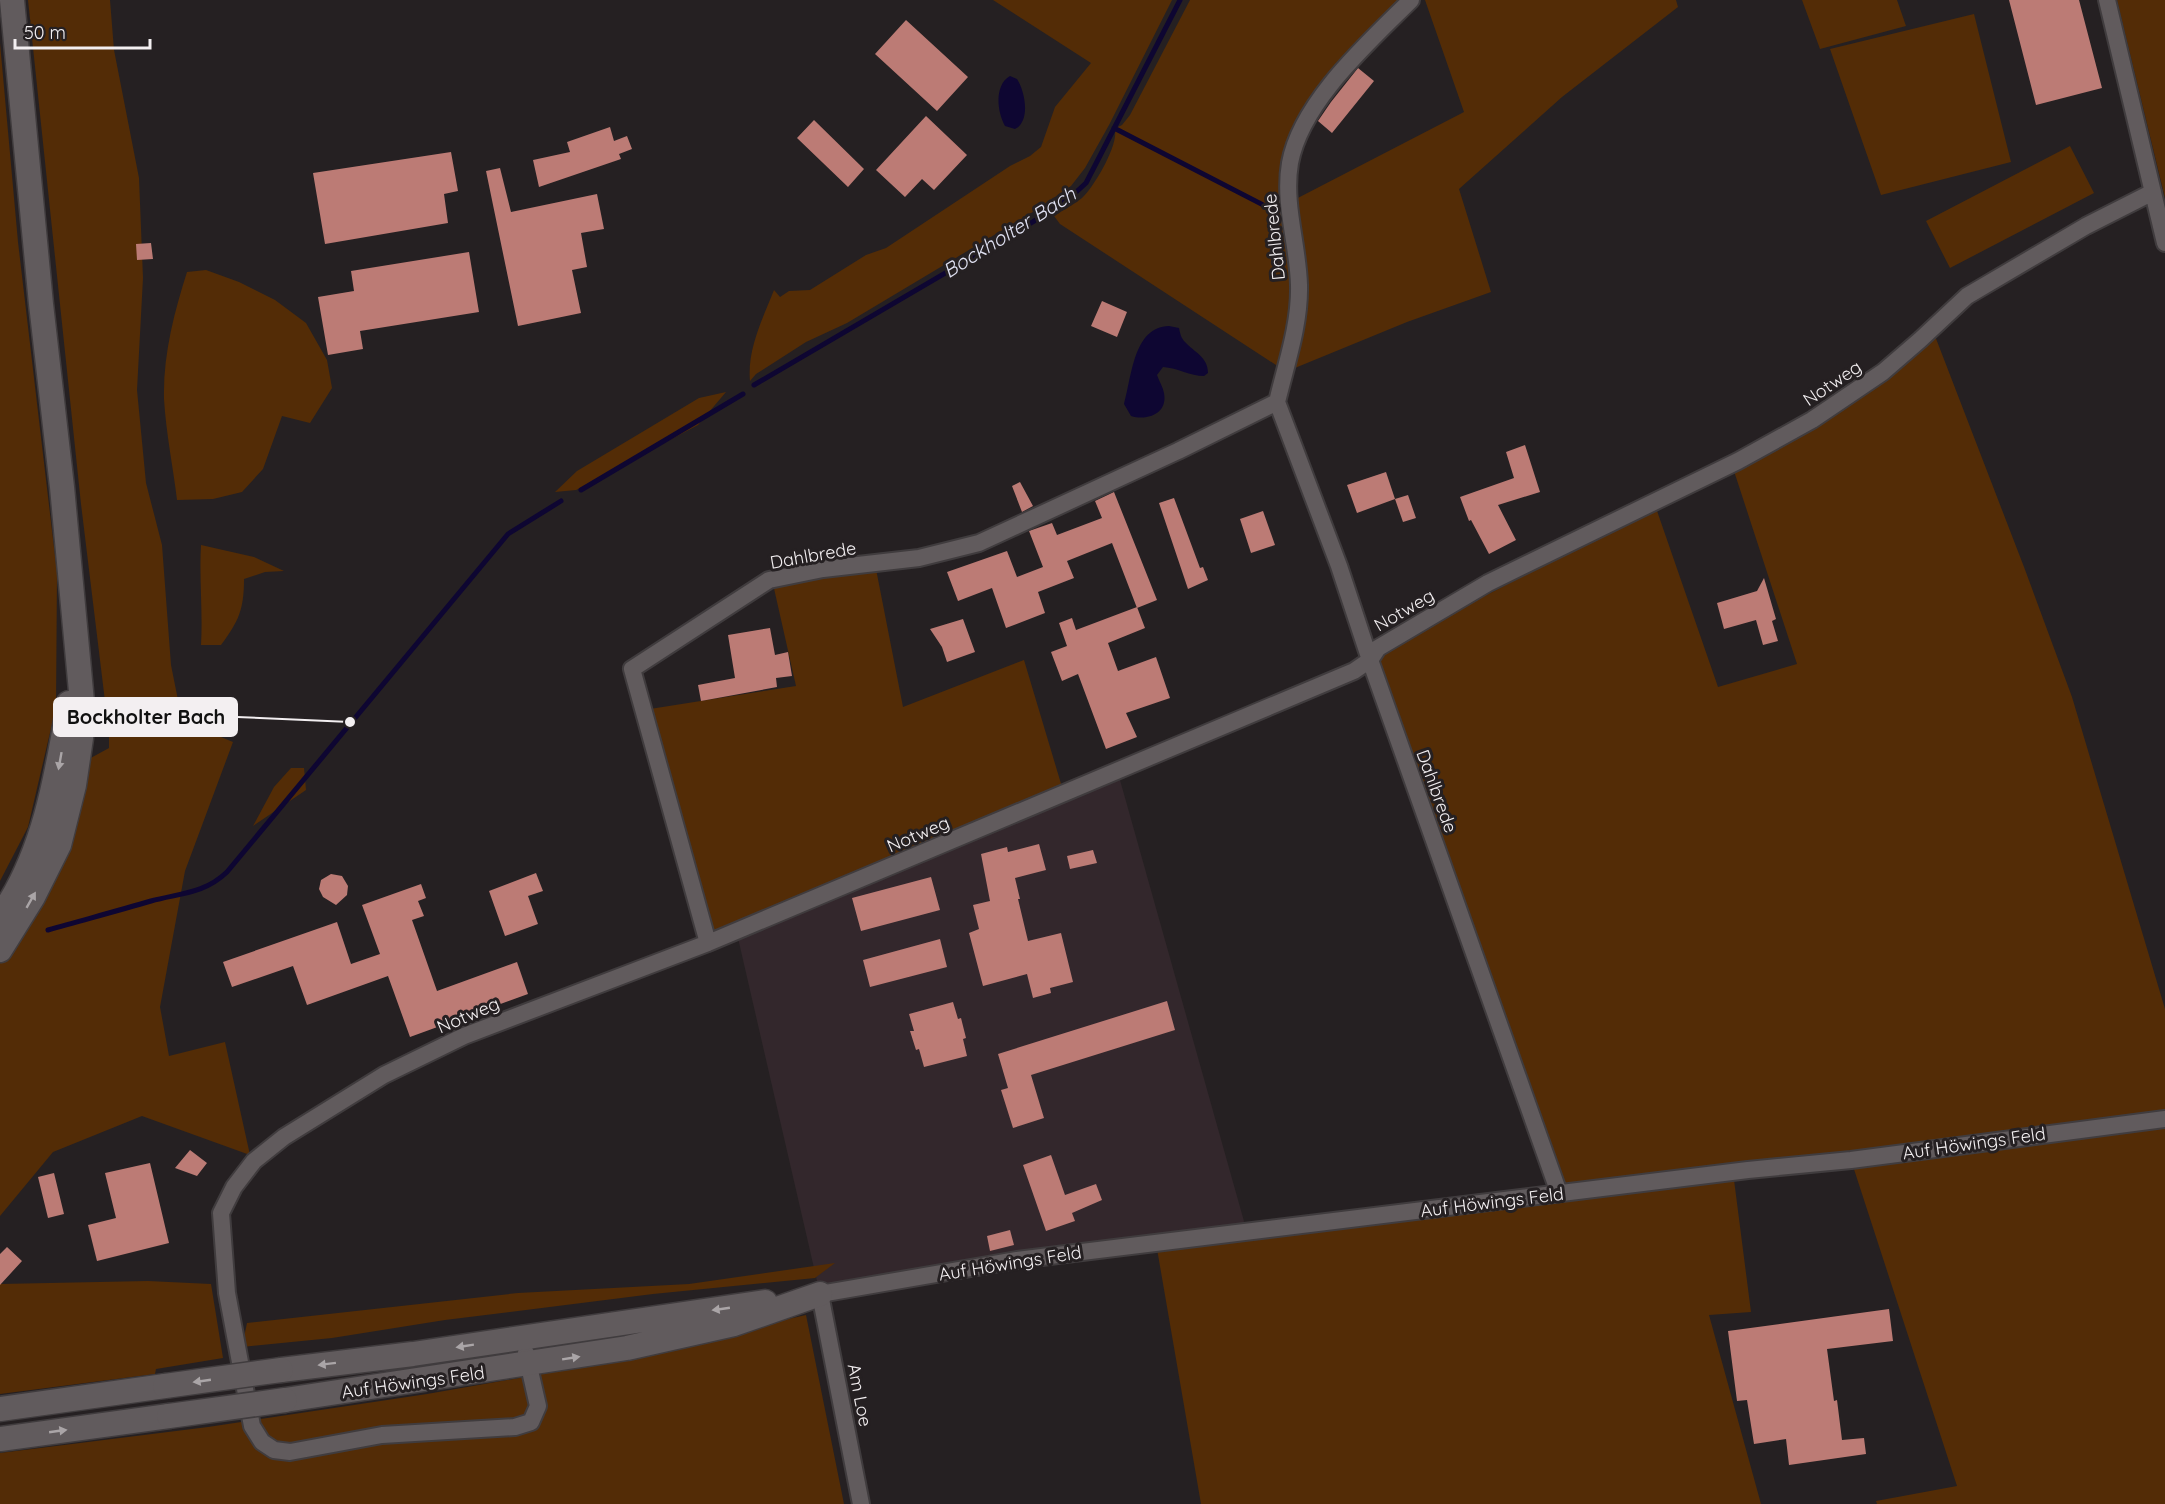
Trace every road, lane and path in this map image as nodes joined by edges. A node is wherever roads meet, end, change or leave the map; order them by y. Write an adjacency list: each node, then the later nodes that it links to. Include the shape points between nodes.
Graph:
1 (12, 0): 7 (main road)
2 (1411, 0): 6 (street, Dahlbrede, via 1358,53 1313,109 1290,162 1288,191 1299,285 1293,339)
3 (2107, 0): 4 (street)
4 (2153, 192): 5 (street); 8 (street, Notweg, via 1966,296 1883,372 1812,420 1738,461 1488,584 1378,648)
5 (2165, 243)
6 (1277, 402): 8 (street, Dahlbrede); 10 (street, Dahlbrede, via 979,543 919,558 823,569 770,580 632,669)
7 (74, 620): 9 (main road, one-way to 9, via 70,700 55,787 33,855); 11 (main road, one-way to 7, via 33,897 58,845 74,785 82,702)
8 (1370, 660): 10 (street, Notweg, via 1354,671); 13 (street, Dahlbrede)
9 (0, 917)
10 (708, 943): 16 (street, Notweg, via 464,1036 384,1075 284,1137 254,1161 221,1213 227,1293 252,1426 262,1442 274,1450 290,1452 382,1435 531,1422 538,1406)
11 (0, 950)
12 (2165, 1119): 13 (street, Auf Höwings Feld)
13 (1559, 1194): 14 (street, Auf Höwings Feld, via 1017,1260)
14 (820, 1294): 15 (main road, Auf Höwings Feld, one-way to 15); 16 (main road, Auf Höwings Feld, one-way to 14, via 734,1324); 19 (street, Am Loe)
15 (523, 1337): 16 (street, Notweg); 17 (main road, Auf Höwings Feld, one-way to 17, bridge)
16 (528, 1365): 18 (main road, Auf Höwings Feld, one-way to 16, bridge)
17 (0, 1409)
18 (0, 1439)
19 (861, 1504)

